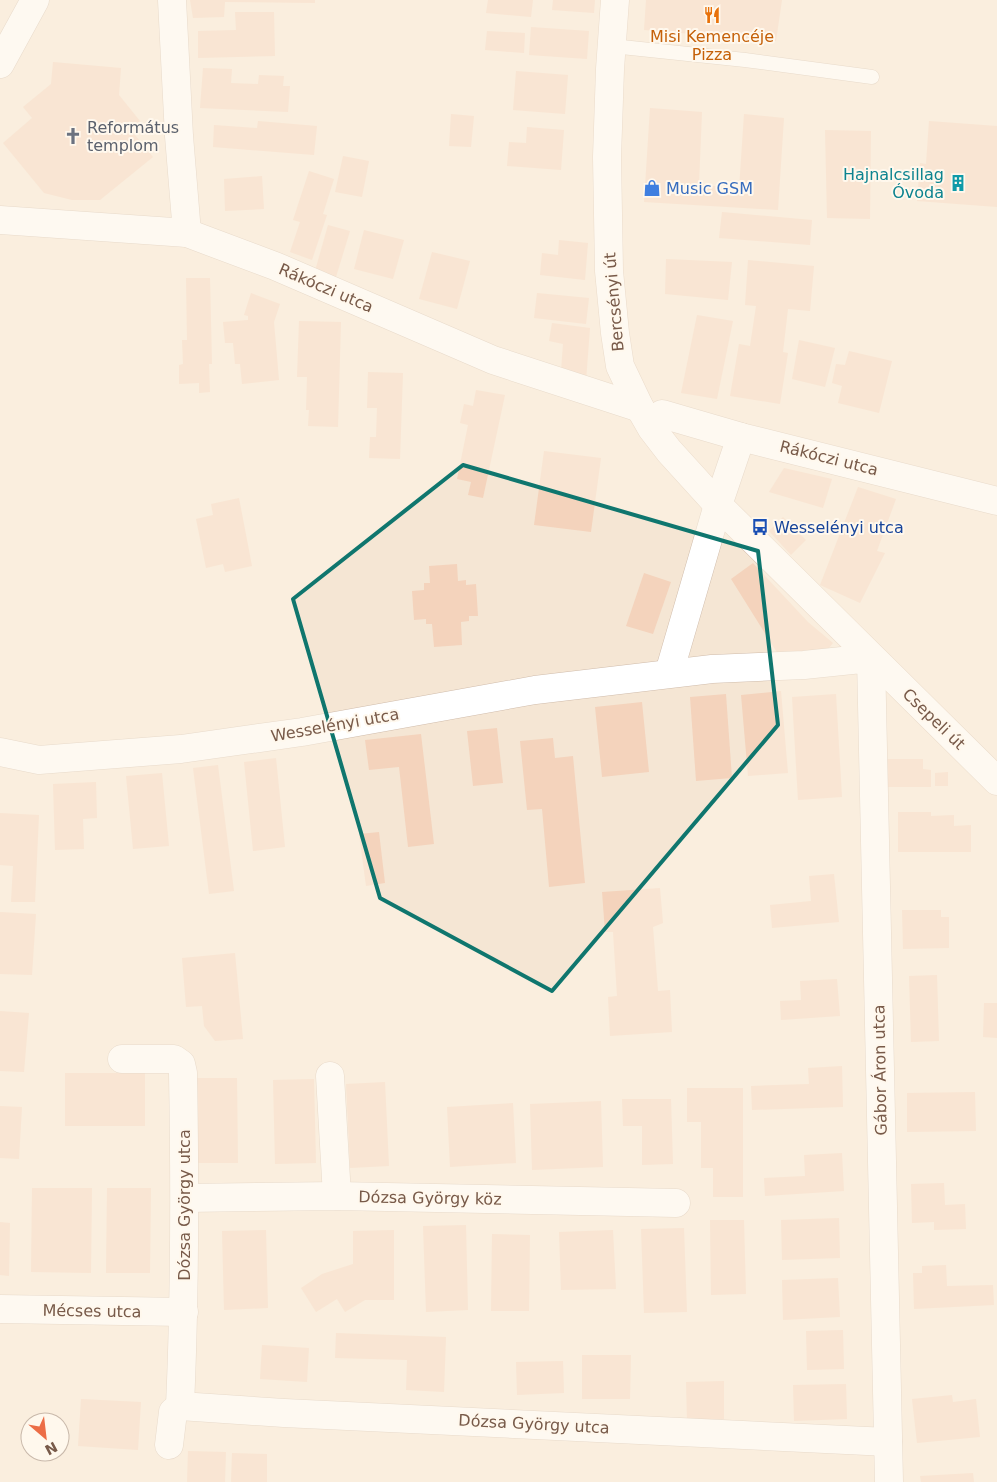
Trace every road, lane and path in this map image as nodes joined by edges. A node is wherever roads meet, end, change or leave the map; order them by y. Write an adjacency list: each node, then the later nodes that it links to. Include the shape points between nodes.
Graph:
1 (34, 0): 5 (street)
2 (172, 0): 8 (street)
3 (615, 0): 4 (street, Bercsényi út)
4 (612, 46): 6 (lane); 9 (street, Bercsényi út, via 607,158 612,306 620,366)
5 (0, 64)
6 (872, 78)
7 (0, 220): 8 (street, Rákóczi utca)
8 (187, 233): 9 (street, Rákóczi utca, via 275,266 493,360)
9 (651, 411): 10 (street, Rákóczi utca); 12 (street, Bercsényi út, via 652,429)
10 (741, 437): 11 (street, Rákóczi utca); 12 (street)
11 (997, 501)
12 (718, 505): 13 (street, Bercsényi út); 14 (street)
13 (871, 658): 14 (street, Wesselényi utca); 16 (street, Csepeli út); 25 (street, Gábor Áron utca)
14 (670, 673): 15 (street, Wesselényi utca, via 535,690 302,732 181,749 39,760)
15 (0, 752)
16 (997, 781)
17 (122, 1059): 20 (street, Dózsa György utca, via 174,1059 181,1064)
18 (330, 1076): 19 (street)
19 (337, 1196): 20 (street, Dózsa György köz); 21 (street, Dózsa György köz)
20 (185, 1198): 23 (street, Dózsa György utca)
21 (676, 1203)
22 (0, 1309): 23 (street, Mécses utca)
23 (184, 1312): 24 (street, Dózsa György utca)
24 (180, 1406): 25 (street, Dózsa György utca); 26 (street, Dózsa György utca, via 172,1412)
25 (888, 1442): 27 (street, Gábor Áron utca)
26 (169, 1445)
27 (889, 1482)

